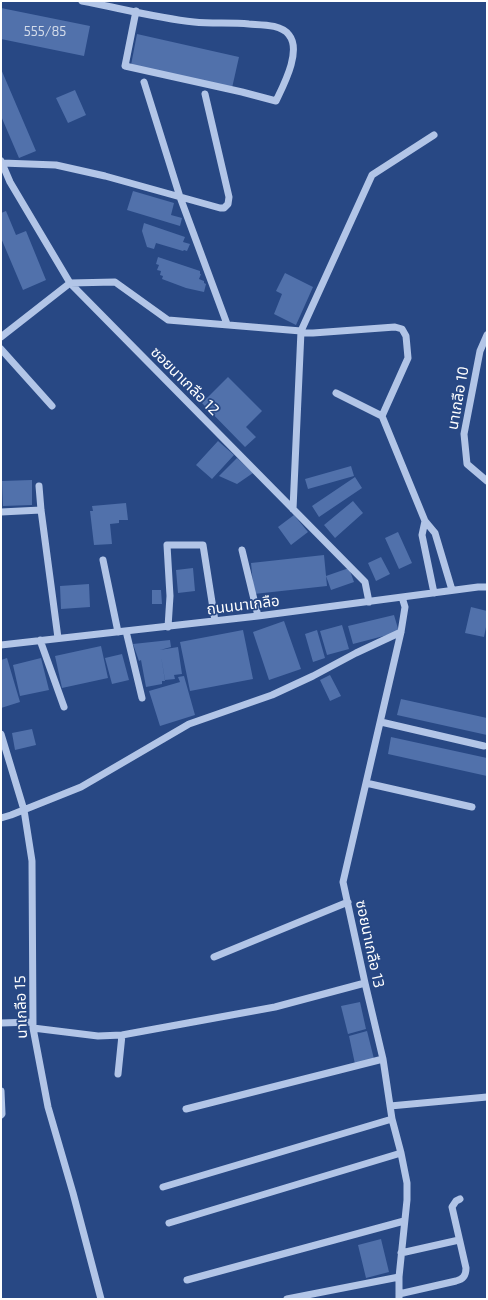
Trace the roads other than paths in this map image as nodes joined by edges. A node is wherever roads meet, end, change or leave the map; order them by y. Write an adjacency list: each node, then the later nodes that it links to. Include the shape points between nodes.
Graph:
1 (82, 1): 2 (street)
2 (136, 12): 2 (street, via 194,22 267,26 284,30 293,40 294,51 288,78 276,101 125,66)
3 (144, 82): 7 (street)
4 (205, 94): 7 (street, via 229,201 226,206 220,208)
5 (434, 136): 10 (street, via 372,175)
6 (2, 162): 7 (street, via 56,165); 8 (street, ซอยนาเกลือ 12, via 10,182)
7 (180, 197): 9 (street)
8 (70, 283): 9 (street, via 115,282 168,320); 12 (street); 19 (street, ซอยนาเกลือ 12)
9 (227, 324): 10 (street)
10 (301, 332): 16 (street, via 395,327 402,329 406,336 408,358); 19 (street)
11 (487, 335): 17 (street, นาเกลือ 10, via 480,351 464,434 467,464)
12 (1, 337)
13 (1, 349): 15 (street)
14 (336, 393): 16 (street)
15 (52, 406)
16 (382, 416): 22 (street)
17 (487, 481)
18 (39, 486): 20 (street)
19 (293, 509): 29 (street, ซอยนาเกลือ 12, via 365,582)
20 (41, 510): 21 (street); 35 (street)
21 (1, 512)
22 (425, 521): 26 (street, via 435,533); 27 (street, via 422,535)
23 (242, 550): 30 (street)
24 (103, 560): 33 (street)
25 (487, 588): 26 (street, ถนนนาเกลือ)
26 (452, 590): 27 (street, ถนนนาเกลือ)
27 (434, 593): 28 (street, ถนนนาเกลือ)
28 (402, 597): 29 (street, ถนนนาเกลือ); 34 (street, ซอยนาเกลือ 13, via 405,607)
29 (369, 602): 30 (street, ถนนนาเกลือ)
30 (258, 616): 31 (street, ถนนนาเกลือ)
31 (215, 621): 32 (street, ถนนนาเกลือ); 32 (street, via 203,545 168,545)
32 (168, 627): 33 (street, ถนนนาเกลือ)
33 (122, 631): 35 (street, ถนนนาเกลือ); 38 (street)
34 (401, 632): 40 (street, ซอยนาเกลือ 13); 45 (street, via 272,695 189,724 81,787)
35 (58, 638): 36 (street, ถนนนาเกลือ)
36 (40, 640): 37 (street, ถนนนาเกลือ); 39 (street)
37 (1, 645)
38 (142, 698)
39 (64, 707)
40 (380, 722): 42 (street); 43 (street, ซอยนาเกลือ 13)
41 (1, 734): 45 (street, นาเกลือ 15)
42 (484, 746)
43 (366, 783): 44 (street); 47 (street, ซอยนาเกลือ 13, via 343,882)
44 (472, 807)
45 (24, 810): 46 (street); 51 (street, นาเกลือ 15, via 32,861)
46 (1, 818)
47 (348, 902): 48 (street); 49 (street, ซอยนาเกลือ 13)
48 (214, 957)
49 (365, 983): 52 (street, via 275,1007); 53 (street, ซอยนาเกลือ 13)
50 (1, 1023): 51 (street)
51 (33, 1025): 52 (street, via 98,1036); 71 (street, นาเกลือ 15, via 48,1107)
52 (122, 1035): 54 (street)
53 (383, 1060): 57 (street, ซอยนาเกลือ 13); 58 (street)
54 (118, 1074)
55 (1, 1091): 59 (street)
56 (487, 1097): 57 (street)
57 (390, 1106): 60 (street, ซอยนาเกลือ 13)
58 (186, 1109)
59 (1, 1115)
60 (392, 1119): 61 (street, ซอยนาเกลือ 13); 62 (street)
61 (401, 1153): 64 (street, ซอยนาเกลือ 13, via 407,1183); 65 (street)
62 (163, 1187)
63 (460, 1199): 66 (street, via 452,1207)
64 (404, 1221): 67 (street, ซอยนาเกลือ 13); 69 (street)
65 (170, 1223)
66 (459, 1240): 67 (street); 70 (street, via 466,1268 464,1277)
67 (401, 1253): 68 (street, ซอยนาเกลือ 13)
68 (399, 1277): 70 (street, ซอยนาเกลือ 13); 72 (street)
69 (187, 1280)
70 (399, 1296)
71 (101, 1299)
72 (286, 1299)

